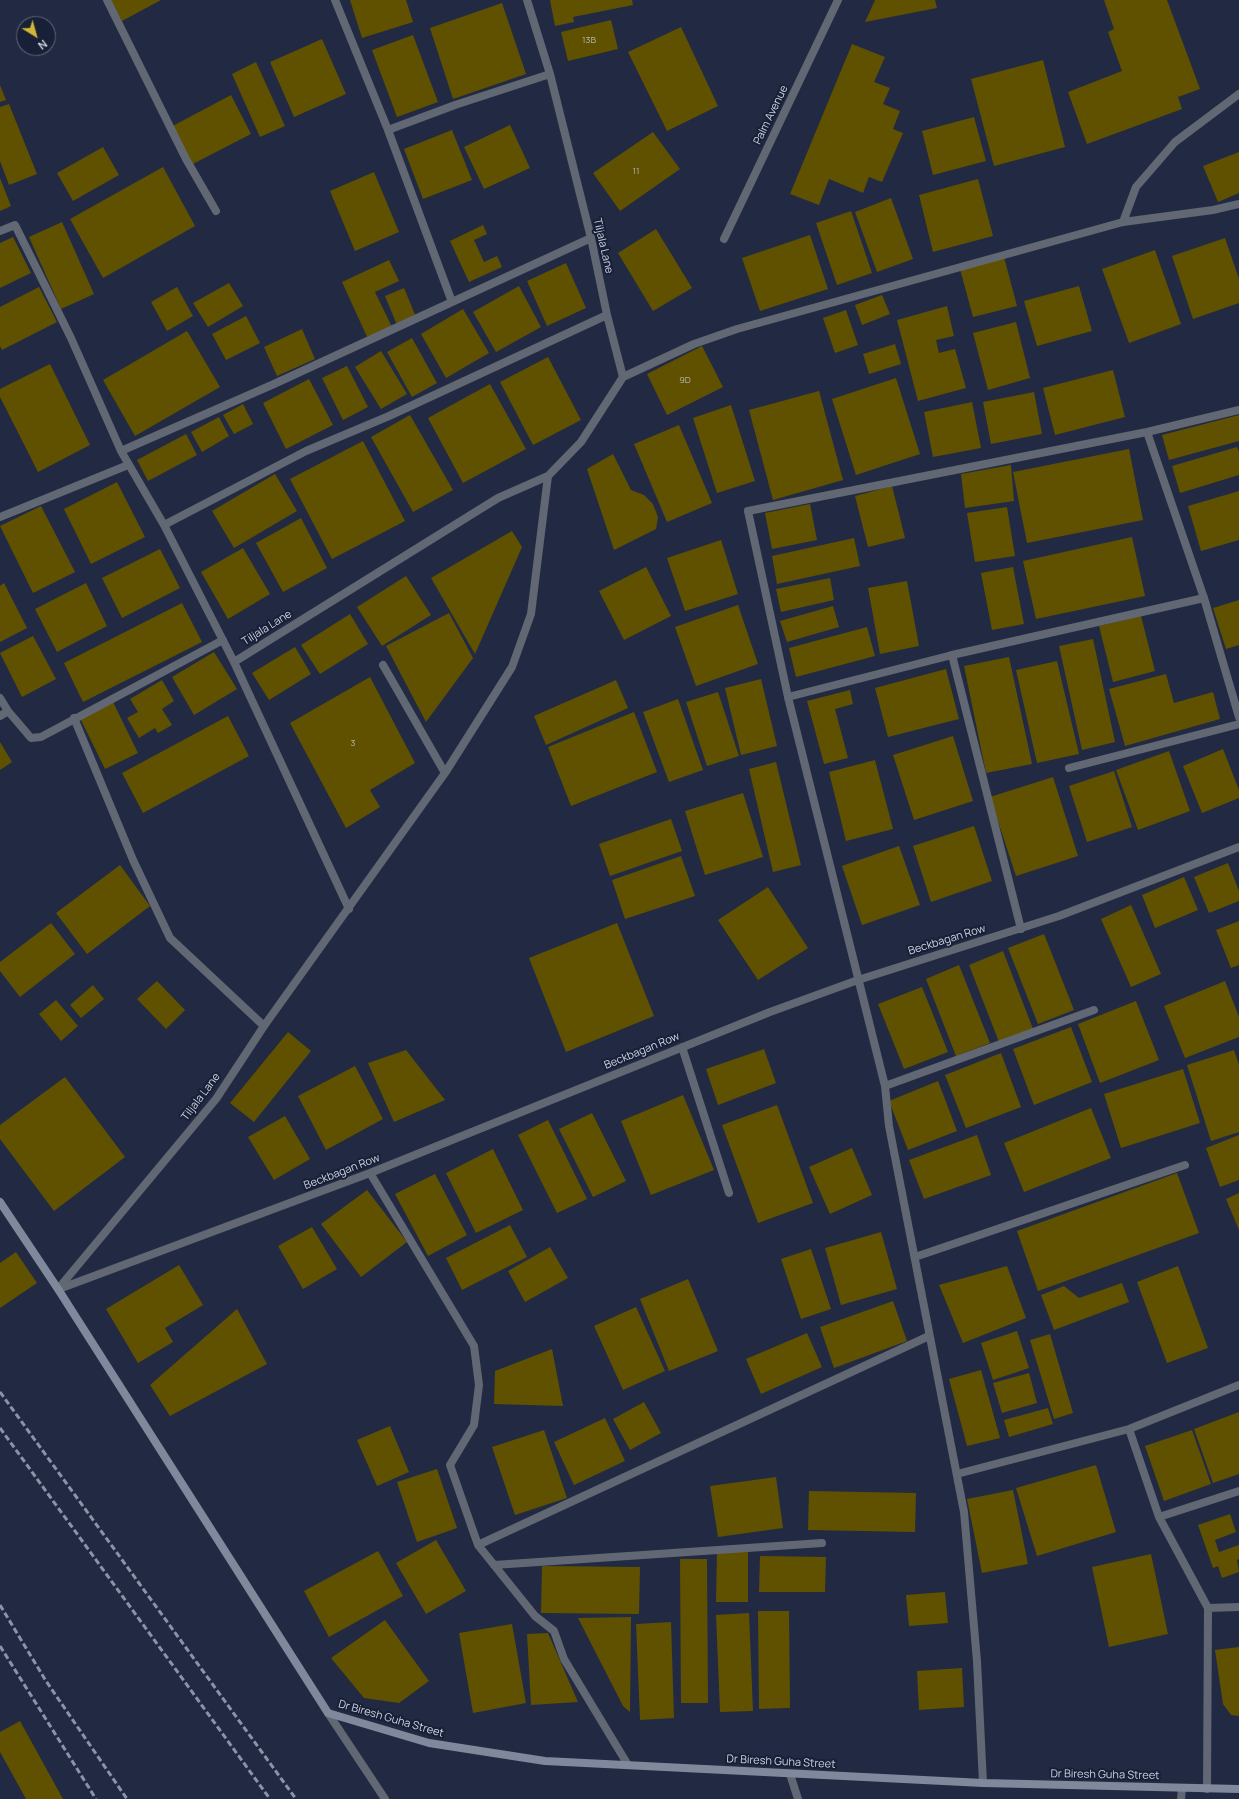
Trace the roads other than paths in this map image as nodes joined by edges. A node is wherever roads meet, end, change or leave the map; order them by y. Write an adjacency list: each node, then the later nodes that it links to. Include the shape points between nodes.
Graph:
1 (107, 0): 9 (street, via 186,159)
2 (335, 0): 7 (street)
3 (527, 0): 5 (street, Tiljala Lane)
4 (838, 0): 13 (street, Palm Avenue)
5 (550, 74): 7 (street); 12 (street, Tiljala Lane)
6 (1239, 94): 10 (street, via 1175,142 1136,187)
7 (388, 130): 14 (street)
8 (1239, 204): 10 (street)
9 (216, 211)
10 (1123, 222): 16 (street, via 737,328 694,344)
11 (0, 231): 19 (street, via 15,225 71,338)
12 (591, 238): 14 (street); 15 (street, Tiljala Lane)
13 (724, 239)
14 (452, 302): 19 (street)
15 (607, 315): 16 (street, Tiljala Lane); 23 (street, via 389,416 306,451)
16 (623, 377): 21 (street, Tiljala Lane, via 581,442)
17 (1239, 410): 18 (street)
18 (1147, 432): 24 (street); 29 (street, via 748,511)
19 (121, 451): 20 (street)
20 (128, 465): 22 (street); 23 (street)
21 (548, 476): 27 (street, Tiljala Lane, via 498,498); 37 (street, Tiljala Lane, via 531,614 512,667)
22 (0, 517)
23 (164, 525): 25 (street)
24 (1204, 598): 26 (street); 33 (street)
25 (223, 640): 27 (street); 34 (street)
26 (952, 655): 29 (street); 40 (street)
27 (234, 662): 39 (street)
28 (383, 665): 37 (street)
29 (788, 697): 41 (street)
30 (0, 698): 31 (street)
31 (8, 712): 32 (street); 34 (street, via 31,738 41,737)
32 (0, 716)
33 (1239, 717)
34 (74, 718): 43 (street, via 133,860 170,938)
35 (1239, 724): 36 (street)
36 (1069, 768)
37 (445, 773): 39 (street, Tiljala Lane)
38 (1239, 847): 40 (street, Beckbagan Row)
39 (349, 909): 43 (street, Tiljala Lane)
40 (1021, 929): 41 (street, Beckbagan Row)
41 (858, 980): 44 (street, Beckbagan Row); 45 (street)
42 (1094, 1010): 45 (street)
43 (264, 1026): 51 (street, Tiljala Lane, via 216,1099)
44 (682, 1047): 47 (street, Beckbagan Row); 48 (street)
45 (885, 1086): 50 (street, via 889,1126)
46 (1185, 1164): 50 (street)
47 (370, 1173): 51 (street, Beckbagan Row); 59 (street, via 474,1346 479,1385 474,1425 450,1465)
48 (729, 1193)
49 (0, 1202): 51 (main road)
50 (915, 1256): 52 (street)
51 (58, 1289): 63 (main road)
52 (929, 1336): 55 (street); 59 (street)
53 (1239, 1385): 54 (street)
54 (1129, 1429): 55 (street); 57 (street)
55 (957, 1474): 66 (street, via 964,1512 977,1661)
56 (1239, 1491): 57 (street)
57 (1159, 1517): 62 (street)
58 (822, 1543): 60 (street)
59 (478, 1546): 60 (street)
60 (494, 1565): 64 (street, via 535,1616 554,1631 564,1659)
61 (1239, 1607): 62 (street)
62 (1208, 1608): 68 (street)
63 (328, 1713): 64 (main road, Dr Biresh Guha Street, via 429,1743 545,1762); 70 (street)
64 (628, 1766): 65 (main road, Dr Biresh Guha Street)
65 (790, 1774): 66 (main road, Dr Biresh Guha Street); 71 (street)
66 (983, 1783): 67 (main road, Dr Biresh Guha Street)
67 (1182, 1788): 68 (main road, Dr Biresh Guha Street); 72 (street)
68 (1207, 1789): 69 (main road, Dr Biresh Guha Street)
69 (1239, 1790)
70 (384, 1799)
71 (798, 1799)
72 (1181, 1799)

